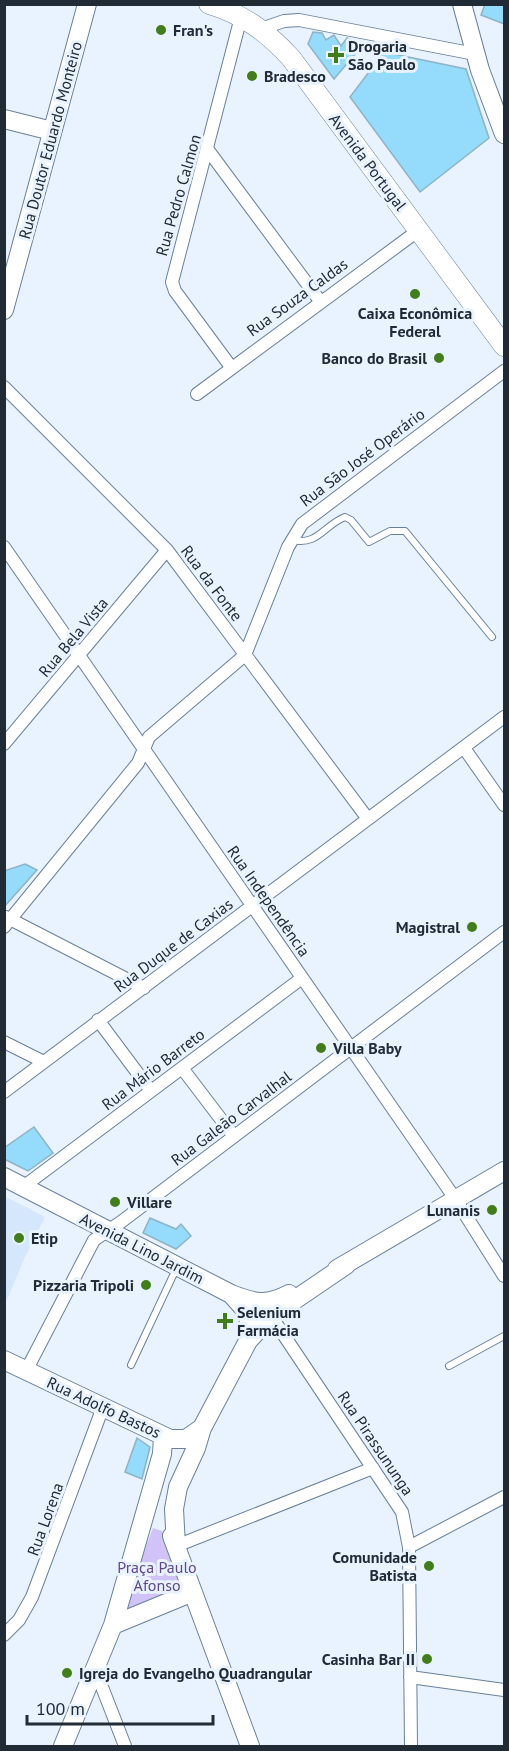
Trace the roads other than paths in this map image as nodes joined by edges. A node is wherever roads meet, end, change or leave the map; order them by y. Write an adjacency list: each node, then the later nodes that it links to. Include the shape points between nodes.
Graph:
1 (87, 4): 8 (main road, Rua Doutor Eduardo Monteiro)
2 (209, 4): 4 (main road, Avenida Portugal)
3 (462, 4): 6 (main road)
4 (241, 17): 5 (main road, Avenida Portugal); 10 (street, Rua Pedro Calmon)
5 (261, 29): 6 (street, via 299,20); 11 (main road, Avenida Portugal, via 291,58)
6 (475, 54): 9 (main road)
7 (4, 119): 8 (main road)
8 (52, 131): 13 (main road, Rua Doutor Eduardo Monteiro)
9 (504, 134)
10 (208, 150): 12 (street); 15 (street, Rua Pedro Calmon, via 172,282)
11 (419, 230): 12 (street, Rua Souza Caldas); 14 (main road, Avenida Portugal)
12 (320, 301): 15 (street, Rua Souza Caldas)
13 (4, 310)
14 (504, 346)
15 (231, 367): 18 (street, Rua Souza Caldas)
16 (504, 370): 19 (street, Rua São José Operário, via 316,512)
17 (4, 387): 21 (street, Rua da Fonte)
18 (198, 394)
19 (291, 540): 22 (lane, via 310,541 345,517 369,542 390,531 405,531); 23 (street, Rua São José Operário)
20 (4, 547): 24 (street, Rua Independência)
21 (167, 550): 23 (street, Rua da Fonte); 24 (street, Rua Bela Vista)
22 (492, 637)
23 (244, 655): 28 (street, Rua São José Operário, via 149,737); 30 (street, Rua da Fonte)
24 (79, 656): 26 (street, Rua Bela Vista); 28 (street, Rua Independência)
25 (504, 717): 27 (street, Rua Duque de Caxias)
26 (4, 744)
27 (464, 748): 29 (street); 30 (street, Rua Duque de Caxias)
28 (144, 749): 31 (street, Rua Independência); 32 (street, Rua São José Operário, via 138,763)
29 (504, 805)
30 (368, 819): 31 (street, Rua Duque de Caxias)
31 (252, 906): 34 (street, Rua Independência); 35 (street, Rua Duque de Caxias)
32 (7, 921): 35 (street)
33 (504, 932): 38 (street, Rua Galeão Carvalhal)
34 (302, 978): 38 (street, Rua Independência); 40 (street, Rua Mário Barreto)
35 (144, 988): 36 (street, Rua Duque de Caxias)
36 (98, 1020): 39 (street, Rua Duque de Caxias); 41 (street)
37 (4, 1042): 39 (street)
38 (352, 1048): 43 (street, Rua Galeão Carvalhal); 47 (street, Rua Independência)
39 (44, 1062): 42 (street, Rua Duque de Caxias)
40 (182, 1068): 41 (street, Rua Mário Barreto); 43 (street)
41 (151, 1091): 46 (street, Rua Mário Barreto)
42 (4, 1092)
43 (233, 1135): 48 (street, Rua Galeão Carvalhal)
44 (504, 1172): 47 (main road)
45 (4, 1177): 46 (main road, Avenida Lino Jardim)
46 (23, 1187): 48 (main road, Avenida Lino Jardim)
47 (456, 1200): 49 (main road); 51 (street, Rua Independência)
48 (108, 1230): 50 (main road, Avenida Lino Jardim); 59 (street, Rua Galeão Carvalhal, via 94,1240)
49 (346, 1264): 52 (main road, via 271,1303); 53 (main road)
50 (177, 1266): 52 (main road, Avenida Lino Jardim); 57 (lane)
51 (504, 1276)
52 (231, 1294): 55 (main road, Avenida Lino Jardim, via 249,1314)
53 (271, 1316): 55 (main road); 63 (street, Rua Pirassununga)
54 (504, 1336): 58 (lane)
55 (248, 1341): 61 (main road)
56 (4, 1360): 59 (main road, Rua Adolfo Bastos)
57 (131, 1365)
58 (449, 1366)
59 (26, 1371): 60 (main road, Rua Adolfo Bastos)
60 (103, 1407): 62 (main road, Rua Adolfo Bastos); 69 (street, Rua Lorena, via 35,1590 19,1620)
61 (202, 1428): 62 (main road, Rua Adolfo Bastos, via 183,1440); 65 (main road, via 176,1494)
62 (163, 1445): 65 (main road, via 165,1510); 68 (main road)
63 (373, 1468): 65 (street); 66 (street, Rua Pirassununga, via 402,1512)
64 (504, 1497): 66 (street)
65 (177, 1546): 67 (main road)
66 (409, 1547): 71 (street, Rua Pirassununga)
67 (193, 1592): 68 (main road); 75 (main road)
68 (113, 1625): 70 (main road)
69 (4, 1635)
70 (95, 1669): 73 (main road); 74 (street)
71 (410, 1677): 72 (street); 76 (street, Rua Pirassununga)
72 (504, 1690)
73 (63, 1746)
74 (125, 1746)
75 (250, 1746)
76 (411, 1746)

